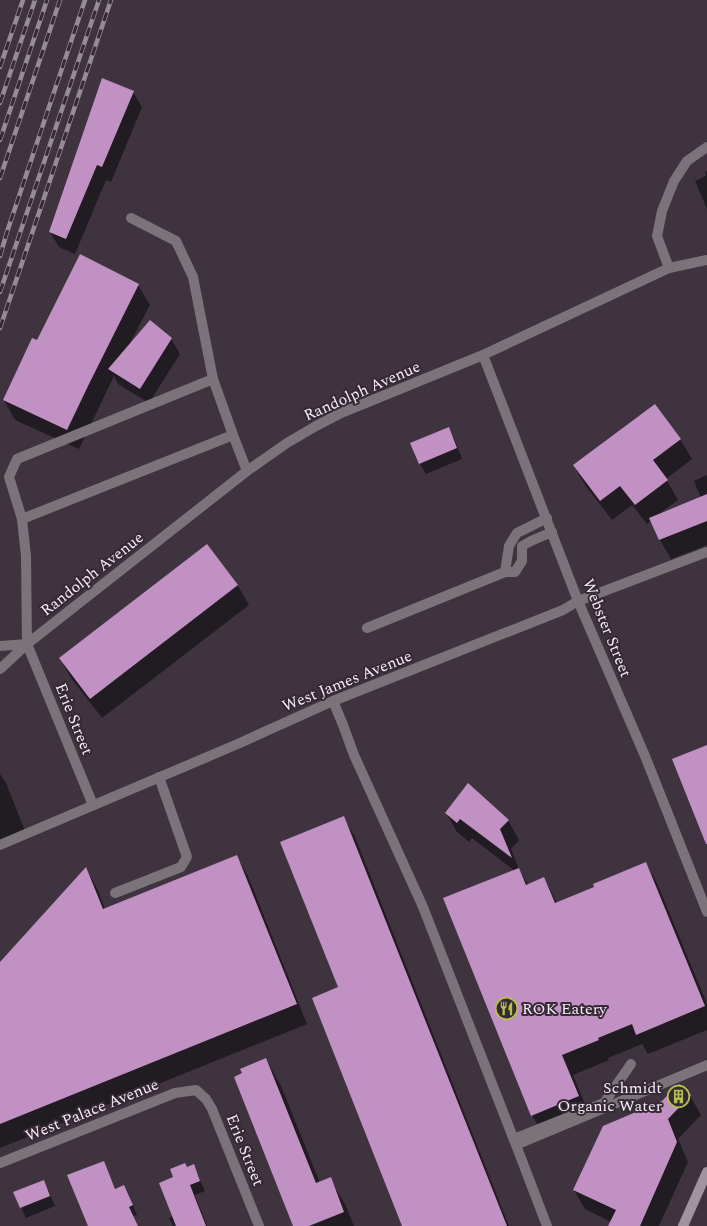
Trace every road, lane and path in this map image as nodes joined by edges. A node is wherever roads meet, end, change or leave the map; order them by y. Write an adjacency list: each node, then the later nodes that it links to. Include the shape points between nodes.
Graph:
1 (707, 146): 4 (street, via 687,161 674,181 662,211 657,236)
2 (131, 218): 6 (street, via 176,241 193,277)
3 (707, 260): 4 (street, Randolph Avenue)
4 (669, 268): 5 (street, Randolph Avenue)
5 (483, 355): 8 (street, Randolph Avenue, via 341,413 287,443); 9 (street, Webster Street)
6 (214, 380): 7 (street); 10 (street, via 17,459 9,477)
7 (233, 435): 8 (street); 10 (street)
8 (247, 471): 16 (street, Randolph Avenue)
9 (547, 518): 11 (street, Webster Street); 13 (street, via 518,534 509,546)
10 (22, 519): 16 (street, via 26,556)
11 (552, 532): 13 (street, via 522,546 522,561 515,572); 14 (street, Webster Street)
12 (707, 552): 14 (street, West James Avenue)
13 (505, 572): 15 (street)
14 (578, 601): 19 (street, West James Avenue, via 563,610); 24 (street, Webster Street, via 645,756)
15 (367, 628)
16 (27, 644): 17 (street); 18 (street, Randolph Avenue); 21 (street, Erie Street)
17 (0, 646)
18 (0, 669)
19 (333, 701): 20 (street, West James Avenue); 28 (street, via 354,755 423,907)
20 (159, 777): 21 (street, West James Avenue); 23 (street, via 187,857 181,867)
21 (93, 805): 22 (street, West James Avenue)
22 (0, 844)
23 (115, 893)
24 (707, 912)
25 (631, 1064): 28 (street, via 604,1103)
26 (707, 1065): 28 (street)
27 (196, 1090): 29 (street, West Palace Avenue, via 175,1093); 31 (street, Erie Street, via 212,1109)
28 (515, 1142): 32 (street)
29 (0, 1162)
30 (707, 1172): 33 (main road)
31 (259, 1226)
32 (547, 1226)
33 (683, 1226)

